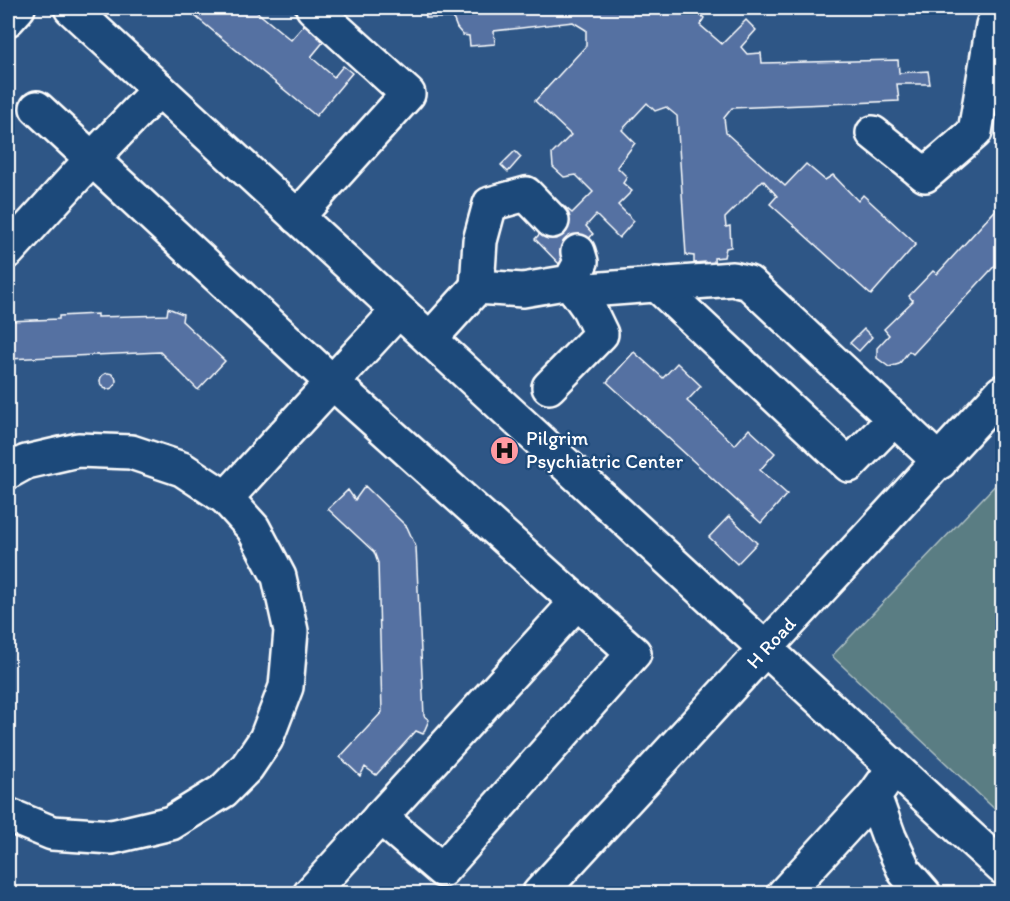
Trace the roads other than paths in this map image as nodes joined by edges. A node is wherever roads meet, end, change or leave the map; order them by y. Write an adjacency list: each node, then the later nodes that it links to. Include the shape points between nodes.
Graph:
1 (18, 8): 5 (lane)
2 (71, 8): 6 (lane)
3 (314, 8): 10 (lane, via 408,94)
4 (1002, 10): 8 (lane, via 993,25 975,132 925,175)
5 (8, 18)
6 (159, 89): 9 (lane); 10 (lane)
7 (37, 108): 9 (lane)
8 (873, 133)
9 (92, 159): 12 (lane); 18 (lane)
10 (297, 217): 16 (lane)
11 (552, 221): 15 (lane, via 526,194 490,204 480,241)
12 (8, 251)
13 (575, 275): 14 (lane); 15 (lane, via 523,290); 19 (lane, via 601,334)
14 (656, 285): 21 (lane, via 733,279 749,284); 21 (lane, via 849,465)
15 (477, 287): 17 (lane)
16 (398, 310): 17 (lane); 18 (lane)
17 (430, 339): 26 (lane)
18 (333, 383): 24 (lane); 25 (lane)
19 (549, 387)
20 (1002, 392): 22 (lane, H Road)
21 (894, 419): 22 (lane)
22 (940, 462): 26 (lane, H Road)
23 (8, 472): 24 (lane, via 26,462 78,450 131,452 182,469)
24 (226, 498): 29 (lane, via 253,528 279,577 291,631 286,687 266,739 223,791 171,823 112,837 52,833)
25 (577, 602): 30 (lane); 30 (lane, via 634,653 442,870)
26 (764, 649): 27 (lane); 33 (lane, H Road)
27 (894, 768): 28 (lane); 31 (lane)
28 (874, 796): 34 (lane); 35 (lane, via 905,872)
29 (8, 816)
30 (380, 817): 32 (lane)
31 (1002, 867)
32 (310, 894)
33 (539, 894)
34 (784, 894)
35 (924, 894)

